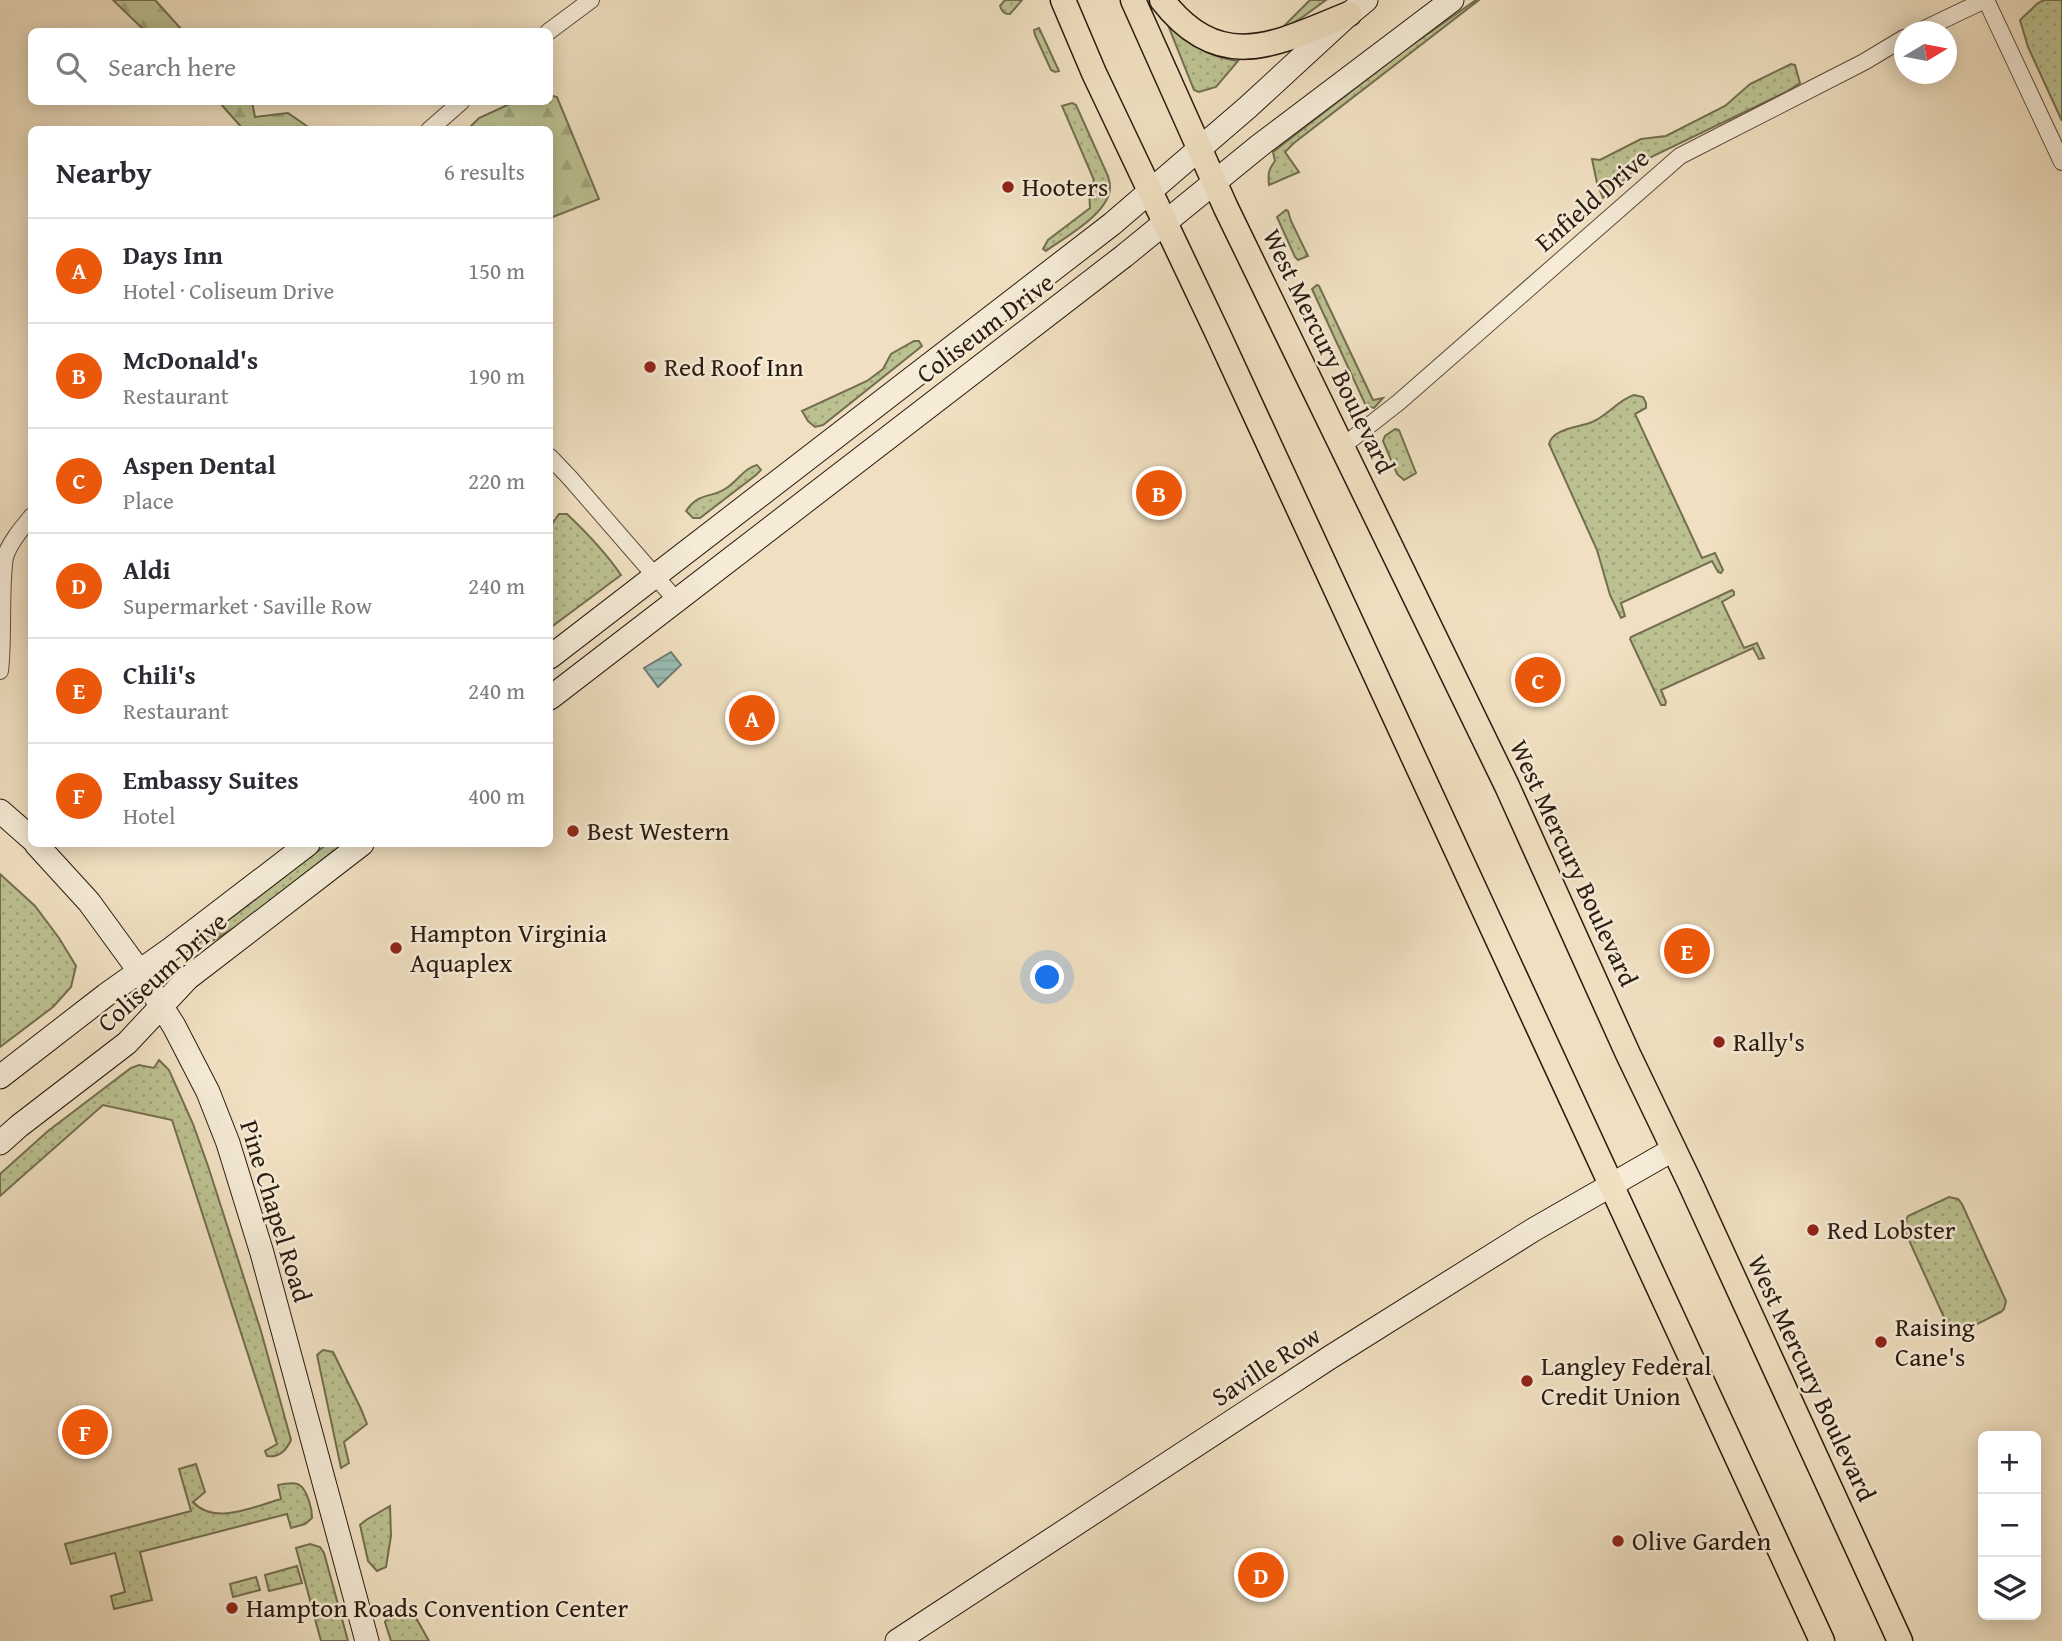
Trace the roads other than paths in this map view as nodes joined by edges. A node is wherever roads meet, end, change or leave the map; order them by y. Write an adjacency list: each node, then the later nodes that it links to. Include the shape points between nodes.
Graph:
1 (591, 0): 9 (street)
2 (1062, 0): 16 (main road)
3 (1133, 0): 13 (main road, West Mercury Boulevard)
4 (1162, 0): 7 (main road, via 1181,21 1210,40 1246,47 1287,39)
5 (1452, 0): 15 (street, Coliseum Drive)
6 (1985, 0): 8 (street); 14 (street)
7 (1357, 7): 13 (street, Coliseum Drive)
8 (1940, 21)
9 (553, 28)
10 (1894, 44): 18 (street, Enfield Drive, via 1680,156)
11 (458, 105): 12 (street)
12 (434, 126)
13 (1199, 149): 15 (main road, West Mercury Boulevard); 16 (street, Coliseum Drive)
14 (2062, 162)
15 (1214, 182): 17 (street, Coliseum Drive); 18 (main road, West Mercury Boulevard)
16 (1150, 192): 17 (main road); 21 (street, Coliseum Drive)
17 (1164, 223): 22 (street, Coliseum Drive); 36 (main road)
18 (1343, 446): 35 (main road, West Mercury Boulevard, via 1502,775)
19 (553, 460): 21 (street)
20 (28, 522): 24 (street, via 11,545 2,571)
21 (656, 575): 22 (street); 23 (street, Coliseum Drive)
22 (676, 600): 25 (street, Coliseum Drive)
23 (553, 655)
24 (0, 671)
25 (553, 696)
26 (0, 811): 27 (street)
27 (28, 836)
28 (39, 847): 31 (street, Pine Chapel Road, via 89,902)
29 (304, 847): 31 (street, Coliseum Drive)
30 (358, 847): 32 (street, Coliseum Drive, via 188,978)
31 (140, 972): 32 (street, Pine Chapel Road); 33 (street, Coliseum Drive)
32 (162, 1006): 34 (street, Coliseum Drive, via 127,1043); 37 (street, Pine Chapel Road, via 208,1092 238,1174)
33 (0, 1077)
34 (0, 1143)
35 (1674, 1149): 36 (street, Saville Row); 40 (main road, West Mercury Boulevard)
36 (1612, 1183): 38 (street, Saville Row, via 1329,1358); 39 (main road)
37 (367, 1641)
38 (897, 1641)
39 (1822, 1641)
40 (1900, 1641)

